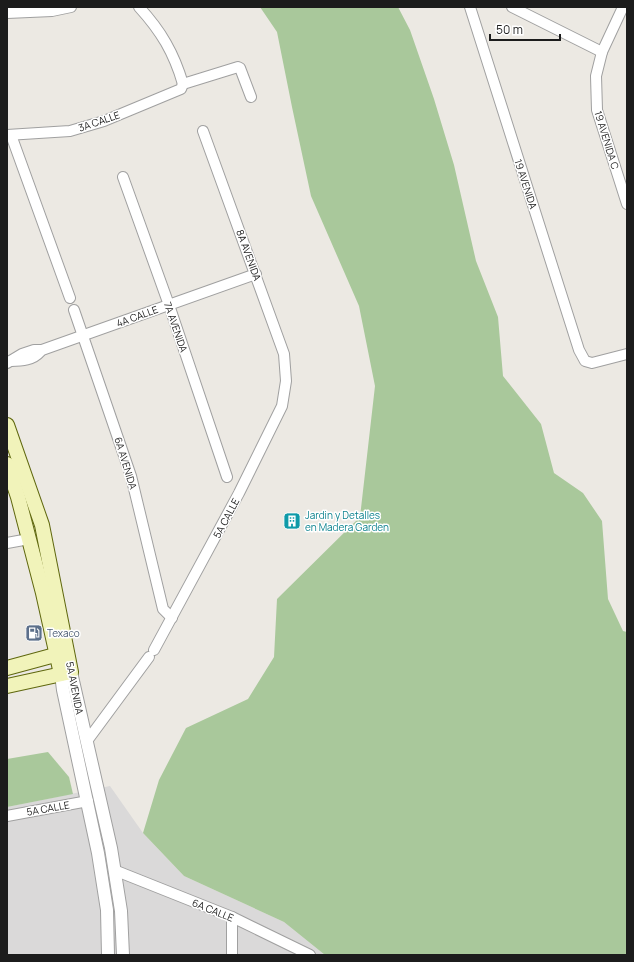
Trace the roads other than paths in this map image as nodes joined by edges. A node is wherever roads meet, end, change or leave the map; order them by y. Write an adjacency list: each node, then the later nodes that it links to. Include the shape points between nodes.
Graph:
1 (71, 7): 6 (street, via 52,11)
2 (139, 7): 8 (street, via 168,44)
3 (470, 7): 19 (street, 19 AVENIDA, via 579,350 585,360 592,363)
4 (512, 7): 7 (street)
5 (623, 7): 7 (street, 19 AVENIDA C)
6 (7, 13)
7 (602, 52): 13 (street, 19 AVENIDA C, via 596,76 597,110)
8 (183, 84): 9 (street, 3A CALLE, via 238,67); 11 (street, 3A CALLE, via 181,89 104,121 70,131)
9 (251, 97)
10 (203, 131): 14 (street, 8A AVENIDA)
11 (9, 135): 15 (street)
12 (123, 177): 16 (street, 7A AVENIDA)
13 (627, 204)
14 (256, 274): 16 (street, 4A CALLE); 21 (street, 8A AVENIDA, via 284,354)
15 (70, 298)
16 (169, 305): 18 (street, 4A CALLE); 24 (street, 7A AVENIDA)
17 (74, 310): 18 (street, 6A AVENIDA)
18 (83, 336): 20 (street, 4A CALLE, via 42,350 36,357); 27 (street, 6A AVENIDA, via 131,476 163,609)
19 (627, 354)
20 (9, 362)
21 (286, 381): 27 (street, 5A CALLE, via 282,406)
22 (7, 425): 28 (main road, 5A AVENIDA, via 42,525)
23 (7, 464): 25 (main road, 5A AVENIDA)
24 (227, 477)
25 (29, 540): 26 (street); 28 (main road, 5A AVENIDA, via 55,648)
26 (7, 543)
27 (172, 618): 32 (street, 5A CALLE, via 151,653)
28 (63, 654): 29 (main road); 30 (main road, 5A AVENIDA)
29 (7, 668)
30 (66, 673): 31 (main road); 32 (street, 5A AVENIDA); 33 (street, 5A AVENIDA, via 63,690)
31 (7, 686)
32 (87, 741): 35 (street, 5A AVENIDA)
33 (88, 801): 34 (street, 5A CALLE); 38 (street, 5A AVENIDA)
34 (7, 816)
35 (114, 870): 36 (street, 6A CALLE); 37 (street, 5A AVENIDA)
36 (232, 917): 41 (street); 42 (street, 6A CALLE)
37 (122, 920): 38 (street); 40 (street, 5A AVENIDA)
38 (108, 922): 39 (street, 5A AVENIDA)
39 (108, 955)
40 (123, 955)
41 (232, 955)
42 (310, 955)

